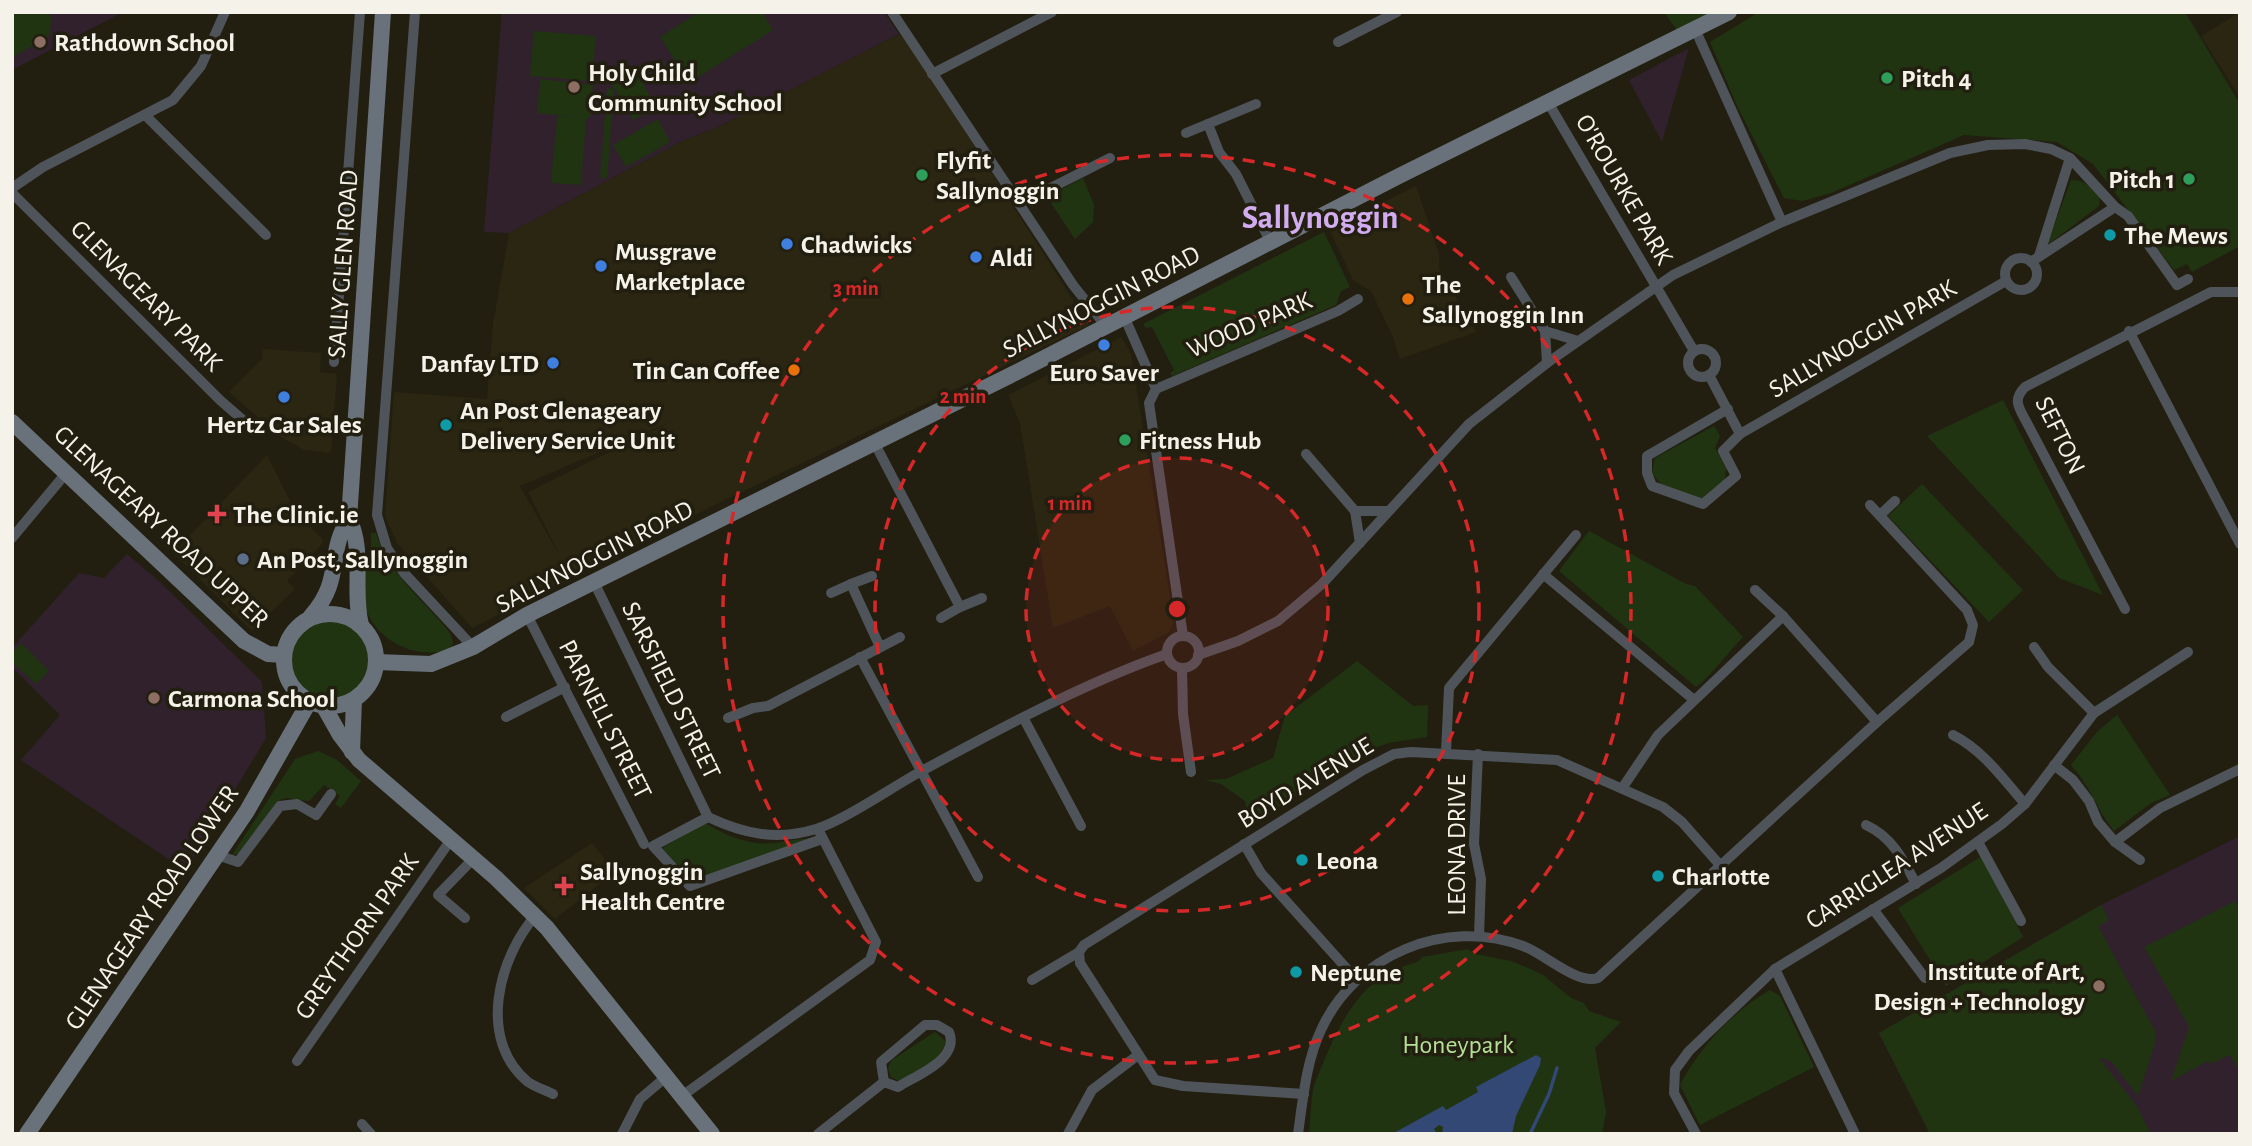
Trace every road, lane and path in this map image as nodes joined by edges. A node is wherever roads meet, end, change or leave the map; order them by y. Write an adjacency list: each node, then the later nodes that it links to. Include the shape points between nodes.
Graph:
1 (225, 12): 14 (street, GLENAGEARY PARK, via 188,85 173,100)
2 (360, 12): 38 (street)
3 (383, 12): 54 (main road, SALLY GLEN ROAD)
4 (415, 12): 75 (street, via 377,515 387,548 404,573)
5 (892, 12): 11 (street)
6 (1052, 12): 11 (street)
7 (1397, 12): 10 (street)
8 (1729, 12): 9 (main road, SALLYNOGGIN ROAD)
9 (1695, 29): 13 (main road, SALLYNOGGIN ROAD); 22 (street)
10 (1338, 42)
11 (932, 74): 20 (street)
12 (1256, 104): 15 (street)
13 (1549, 104): 24 (main road, SALLYNOGGIN ROAD); 29 (street, O'ROURKE PARK)
14 (145, 115): 19 (street, GLENAGEARY PARK, via 43,167); 23 (street)
15 (1208, 124): 16 (street); 24 (street)
16 (1186, 132)
17 (1110, 158): 20 (street)
18 (2070, 158): 21 (street); 22 (street, via 2025,144 1962,150); 25 (street, SALLYNOGGIN PARK)
19 (12, 191): 44 (street, GLENAGEARY PARK)
20 (1019, 204): 33 (street)
21 (2115, 207): 25 (street, SALLYNOGGIN PARK); 27 (street, via 2128,215 2177,285)
22 (1782, 222): 29 (street, via 1673,275)
23 (266, 235)
24 (1270, 241): 32 (main road, SALLYNOGGIN ROAD)
25 (2035, 259): 28 (street, SALLYNOGGIN PARK, via 2012,261); 28 (street, SALLYNOGGIN PARK, via 2031,285 2017,289)
26 (1511, 278): 34 (street)
27 (2188, 279)
28 (2006, 281): 45 (street, SALLYNOGGIN PARK)
29 (1656, 289): 36 (street, O'ROURKE PARK); 37 (street)
30 (2240, 292): 35 (street, SEFTON, via 2211,292)
31 (1358, 299): 41 (street, WOOD PARK)
32 (1124, 316): 33 (main road, SALLYNOGGIN ROAD); 41 (street)
33 (1105, 325): 46 (main road, SALLYNOGGIN ROAD)
34 (1545, 331): 36 (street); 39 (street)
35 (2129, 331): 58 (street); 67 (street, SEFTON, via 2025,387 2016,402)
36 (1578, 341): 39 (street, O'ROURKE PARK)
37 (1694, 351): 40 (street, via 1688,359 1689,370 1700,377); 40 (street, via 1706,349 1714,356 1716,364)
38 (334, 362)
39 (1547, 363): 52 (street, O'ROURKE PARK, via 1469,424)
40 (1709, 375): 42 (street)
41 (1156, 389): 73 (street, via 1149,402)
42 (1727, 410): 45 (street); 45 (street, via 1647,456 1651,486 1703,504 1736,476 1723,451)
43 (12, 422): 48 (main road, GLENAGEARY ROAD UPPER)
44 (251, 427)
45 (1740, 434)
46 (874, 442): 61 (main road, SALLYNOGGIN ROAD); 66 (street)
47 (1306, 454): 51 (street)
48 (67, 472): 56 (street); 80 (main road, GLENAGEARY ROAD UPPER, via 244,641 268,654)
49 (1895, 501): 53 (street)
50 (1870, 505): 53 (street)
51 (1355, 511): 52 (street); 57 (street)
52 (1387, 512): 57 (street, O'ROURKE PARK)
53 (1880, 515): 93 (street, via 1967,610 1973,625 1969,642)
54 (349, 519): 70 (main road, SALLY GLEN ROAD, via 339,534 328,594); 72 (main road, SALLY GLEN ROAD, via 356,534 356,604)
55 (1576, 535): 59 (street)
56 (12, 538)
57 (1360, 543): 81 (street, O'ROURKE PARK, via 1322,584 1278,621)
58 (2240, 544)
59 (1544, 574): 87 (street); 96 (street, via 1449,688)
60 (872, 576): 62 (street)
61 (594, 582): 68 (main road, SALLYNOGGIN ROAD); 105 (street, SARSFIELD STREET)
62 (851, 584): 64 (street); 76 (street)
63 (1755, 590): 69 (street)
64 (831, 593)
65 (982, 598): 66 (street)
66 (960, 607): 71 (street)
67 (2125, 609)
68 (527, 615): 75 (main road, SALLYNOGGIN ROAD); 85 (street, PARNELL STREET)
69 (1783, 615): 87 (street); 93 (street)
70 (311, 616): 72 (main road, via 339,614); 80 (main road, via 291,635)
71 (941, 618)
72 (361, 625): 83 (main road, via 371,639)
73 (1183, 636): 79 (street, via 1173,639); 81 (street, via 1197,644)
74 (900, 637): 76 (street)
75 (473, 647): 83 (main road, SALLYNOGGIN ROAD, via 431,664)
76 (880, 647): 82 (street)
77 (2034, 647): 89 (street)
78 (2188, 652): 89 (street, CARRIGLEA AVENUE)
79 (1167, 654): 84 (street, via 1172,664); 92 (street)
80 (284, 655): 88 (main road, via 288,680)
81 (1198, 655): 84 (street, via 1193,664)
82 (860, 657): 91 (street, via 768,706); 100 (street)
83 (376, 662): 86 (main road, via 369,686)
84 (1182, 668): 101 (street)
85 (565, 687): 90 (street); 112 (street, PARNELL STREET)
86 (354, 700): 88 (main road, via 340,706); 95 (main road)
87 (1694, 700): 102 (street, via 1658,735)
88 (316, 704): 95 (main road); 114 (main road, GLENAGEARY ROAD LOWER)
89 (2094, 713): 98 (street, CARRIGLEA AVENUE)
90 (506, 717)
91 (728, 718)
92 (1024, 719): 100 (street); 107 (street)
93 (1877, 722): 117 (street)
94 (1953, 735): 104 (street, via 1990,764)
95 (352, 752): 109 (main road)
96 (1446, 752): 97 (street, BOYD AVENUE); 113 (street, BOYD AVENUE, via 1394,754)
97 (1478, 754): 102 (street, BOYD AVENUE, via 1558,760); 124 (street, LEONA DRIVE, via 1474,844 1481,879)
98 (2054, 765): 104 (street, CARRIGLEA AVENUE); 111 (street, via 2073,780)
99 (2240, 769): 111 (street, via 2160,808)
100 (920, 772): 108 (street); 118 (street)
101 (1191, 772)
102 (1623, 787): 117 (street, BOYD AVENUE, via 1682,822)
103 (331, 794): 114 (street, via 316,815 297,804 280,806 238,862)
104 (2025, 804): 110 (street, CARRIGLEA AVENUE)
105 (708, 817): 108 (street, via 763,836); 112 (street)
106 (1866, 825): 119 (street, via 1897,849)
107 (1081, 826)
108 (820, 834): 112 (street, PARNELL STREET, via 690,886); 136 (street, via 876,942 876,951 870,960)
109 (452, 838): 115 (main road); 131 (street, GREYTHORN PARK)
110 (1978, 842): 119 (street, CARRIGLEA AVENUE); 123 (street)
111 (2115, 842): 116 (street)
112 (649, 845)
113 (1244, 845): 125 (street, BOYD AVENUE); 128 (street, via 1261,873)
114 (217, 855): 138 (main road, GLENAGEARY ROAD LOWER)
115 (474, 858): 121 (main road); 122 (street, via 438,895)
116 (2140, 860)
117 (1720, 864): 124 (street, via 1684,902 1600,977 1589,981 1522,946)
118 (978, 877)
119 (1916, 884): 120 (street, CARRIGLEA AVENUE)
120 (1873, 909): 126 (street, CARRIGLEA AVENUE); 127 (street)
121 (536, 915): 132 (main road); 134 (street, via 507,960 498,1030 504,1051 528,1082)
122 (464, 918)
123 (2021, 921)
124 (1479, 936): 128 (street, via 1404,947)
125 (1079, 952): 129 (street, BOYD AVENUE); 130 (street, via 1080,963)
126 (1775, 969): 145 (street, CARRIGLEA AVENUE, via 1675,1070 1674,1093); 146 (street)
127 (1925, 978)
128 (1356, 979): 135 (street, via 1321,1029)
129 (1032, 980)
130 (1138, 1055): 135 (street, via 1155,1080 1163,1083); 143 (street, via 1092,1090)
131 (297, 1060)
132 (666, 1077): 136 (main road); 140 (street, via 640,1099)
133 (884, 1082): 133 (street, via 898,1087 946,1056 951,1045 948,1032 925,1025 881,1062); 142 (street)
134 (553, 1094)
135 (1304, 1094): 144 (street)
136 (681, 1096): 141 (main road)
137 (362, 1124): 139 (street)
138 (27, 1134)
139 (371, 1134)
140 (622, 1134)
141 (712, 1134)
142 (818, 1134)
143 (1068, 1134)
144 (1298, 1134)
145 (1696, 1134)
146 (1855, 1134)

